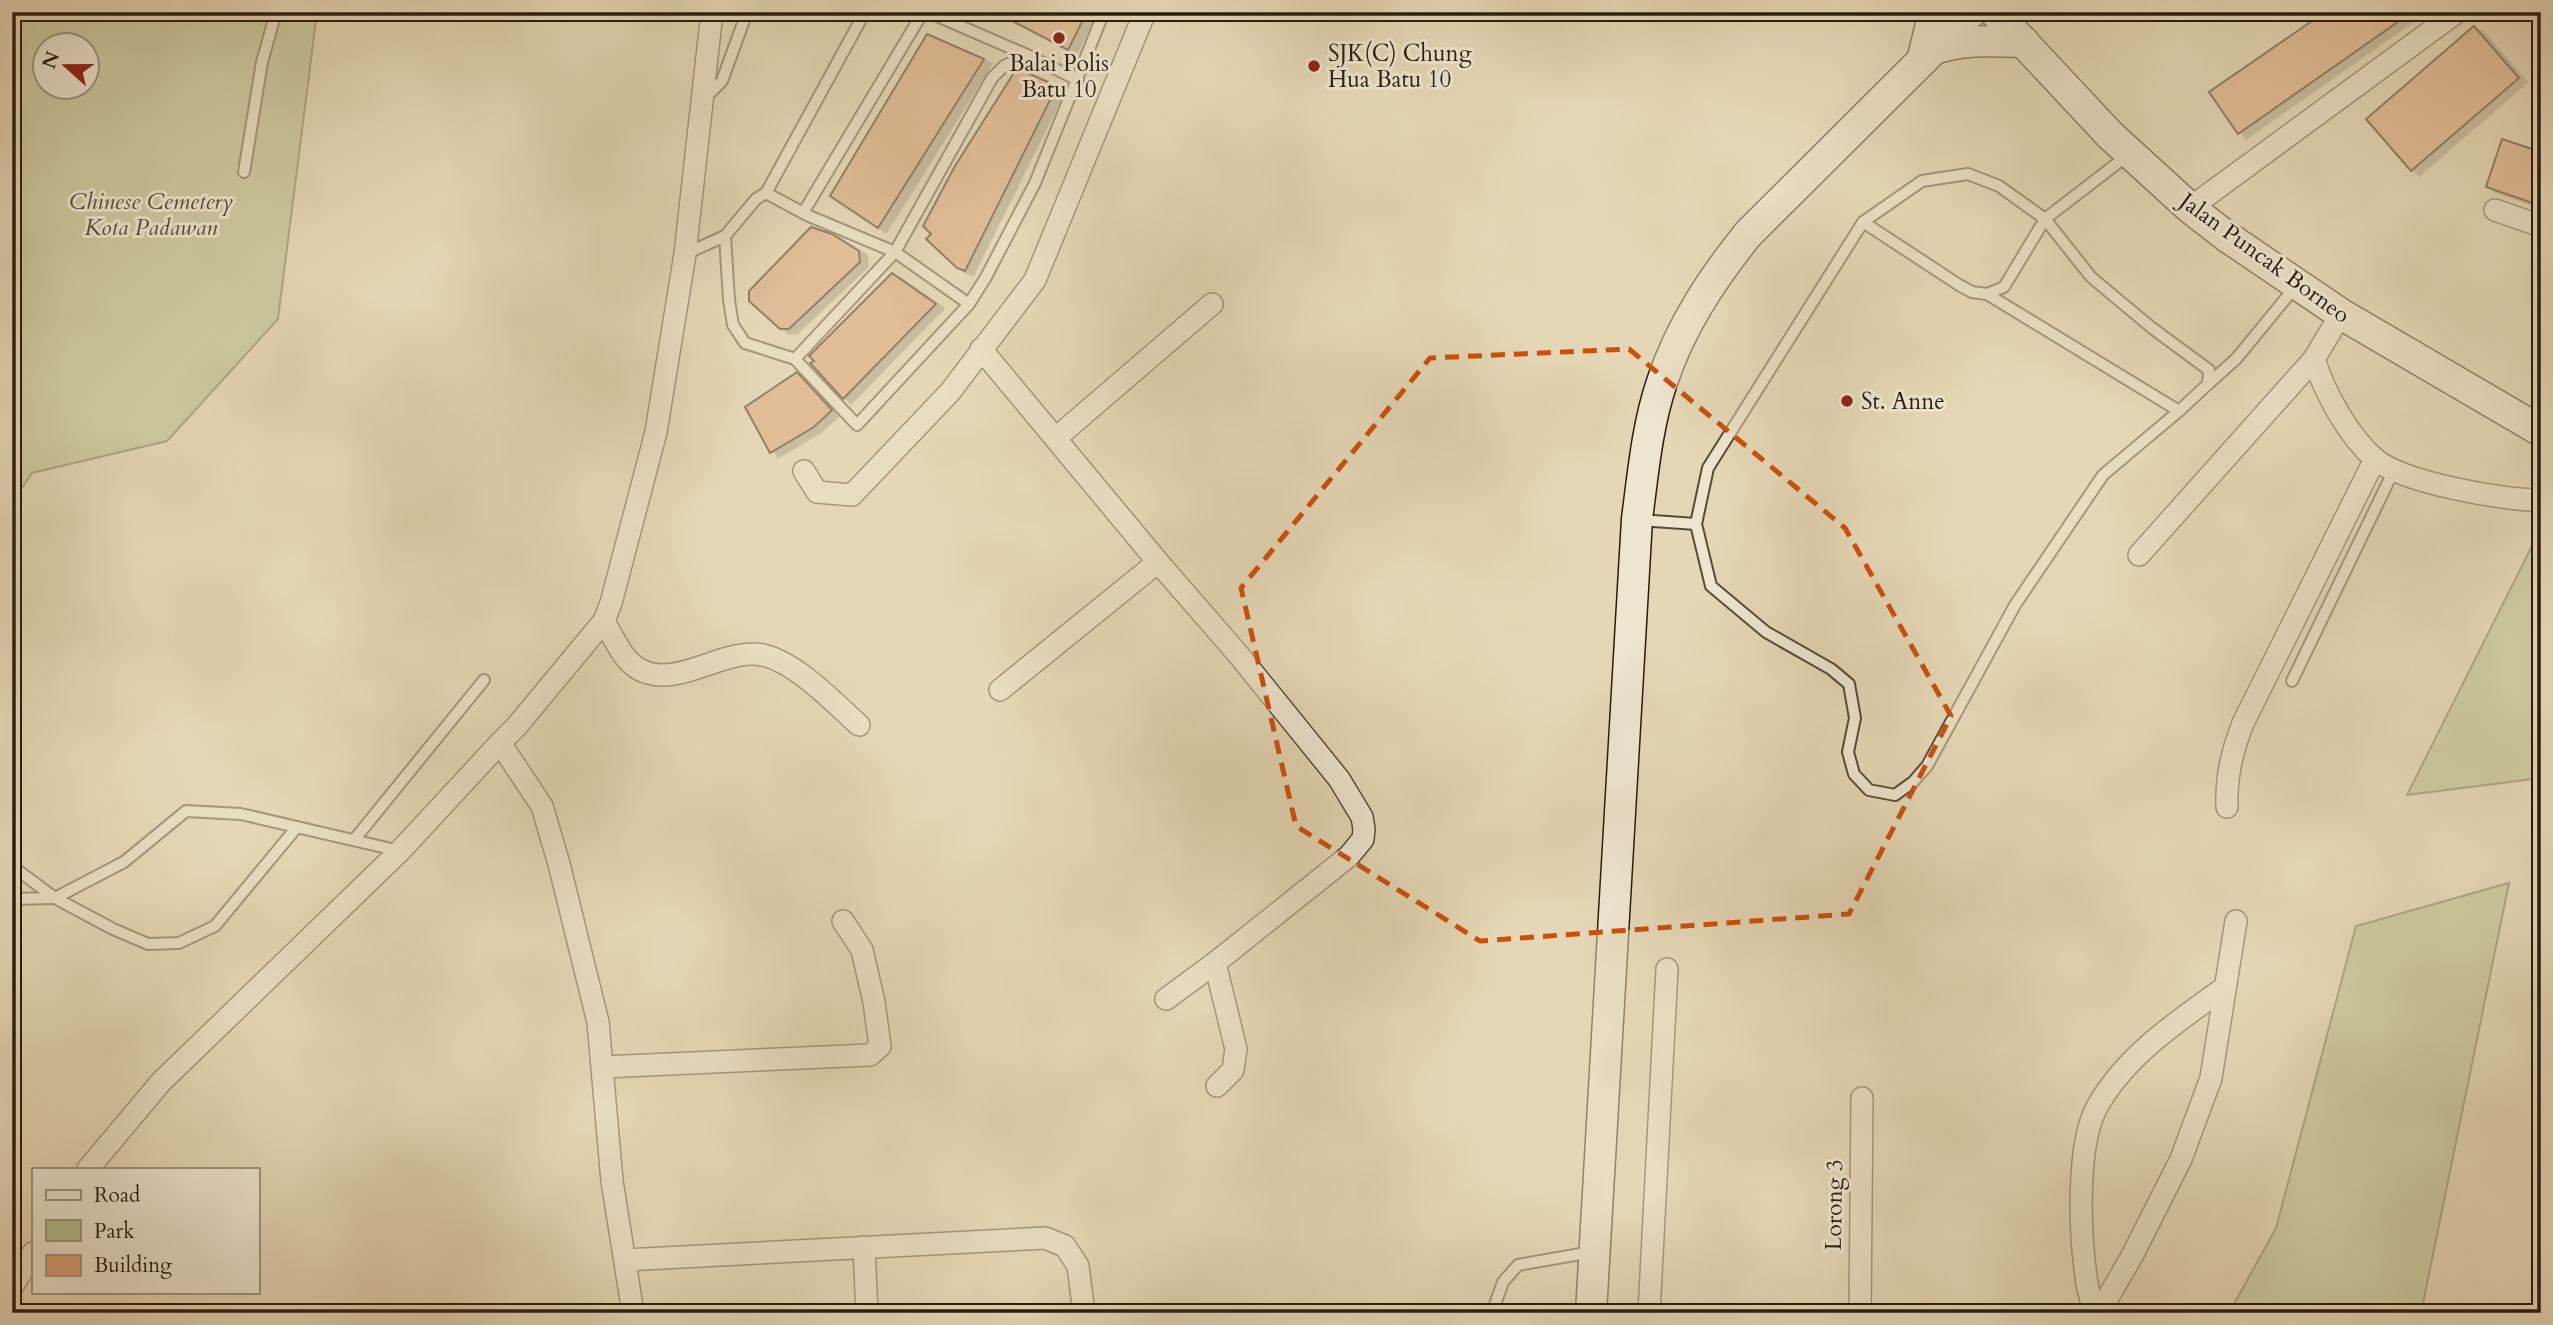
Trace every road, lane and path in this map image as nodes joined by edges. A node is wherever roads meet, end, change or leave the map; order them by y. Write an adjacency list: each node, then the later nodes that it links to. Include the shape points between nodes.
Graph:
1 (276, 12): 18 (lane, via 262,62)
2 (712, 12): 16 (street)
3 (747, 12): 16 (lane, via 722,81)
4 (866, 12): 19 (lane)
5 (925, 12): 13 (lane); 22 (lane)
6 (1104, 12): 15 (lane)
7 (1145, 12): 34 (street, via 1040,271)
8 (1934, 12): 14 (street)
9 (1971, 12): 14 (street)
10 (1995, 12): 12 (street, Jalan Puncak Borneo)
11 (2457, 12): 20 (street)
12 (2024, 43): 14 (street, via 1955,42); 17 (street, Jalan Puncak Borneo)
13 (1027, 55): 15 (lane); 27 (lane, via 992,78)
14 (1928, 56): 45 (street, via 1748,234 1716,274 1684,328 1662,383)
15 (1078, 80): 31 (lane, via 1035,183)
16 (700, 103): 28 (street)
17 (2130, 153): 20 (street, Jalan Puncak Borneo); 23 (lane)
18 (244, 172)
19 (766, 193): 22 (lane); 26 (lane)
20 (2190, 208): 29 (street, Jalan Puncak Borneo)
21 (2495, 210): 25 (street)
22 (803, 213): 27 (lane)
23 (2045, 219): 24 (lane, via 1999,186 1968,174 1922,181); 30 (lane, via 2004,287); 37 (lane, via 2091,277 2209,370)
24 (1863, 222): 30 (lane, via 1959,285); 46 (lane, via 1708,468)
25 (2541, 226)
26 (725, 236): 28 (lane); 35 (lane, via 733,325 745,344)
27 (895, 252): 31 (lane); 35 (lane)
28 (685, 254): 49 (street, via 656,432)
29 (2298, 284): 33 (street, Jalan Puncak Borneo); 37 (lane, via 2236,359)
30 (1987, 294): 38 (lane)
31 (969, 304): 35 (lane, via 857,425)
32 (1212, 304): 40 (street)
33 (2341, 314): 36 (street); 39 (street, Jalan Puncak Borneo)
34 (981, 349): 40 (street); 43 (street, via 950,392 852,495 817,492)
35 (795, 359)
36 (2314, 359): 41 (street, via 2322,385); 47 (street)
37 (2208, 384): 38 (lane)
38 (2179, 411): 46 (lane, via 2103,475 2015,605 1927,765 1895,795 1869,790 1854,774 1848,752 1855,718 1849,684 1766,632 1711,586)
39 (2541, 431)
40 (1056, 438): 48 (street)
41 (2375, 459): 42 (street); 55 (street, via 2243,723 2230,759)
42 (2394, 470): 44 (street, via 2489,497); 51 (lane)
43 (804, 471)
44 (2541, 500)
45 (1637, 519): 46 (lane); 73 (street)
46 (1696, 524)
47 (2139, 555)
48 (1158, 562): 52 (street); 64 (street, via 1339,779 1362,817 1364,829 1363,839 1349,856)
49 (604, 621): 53 (street, via 623,655 655,677 677,675 735,656 761,654 783,663); 54 (street)
50 (484, 680): 57 (lane)
51 (2292, 681)
52 (1000, 690)
53 (859, 725)
54 (500, 743): 58 (street); 68 (street, via 542,806 598,1022)
55 (2227, 807)
56 (297, 827): 57 (lane); 60 (lane, via 241,814 186,811 124,862); 60 (lane, via 215,926 179,943 148,944)
57 (354, 841): 58 (lane)
58 (400, 851): 71 (street, via 161,1082)
59 (12, 866): 60 (lane)
60 (55, 898): 61 (lane)
61 (12, 899)
62 (843, 921): 68 (street, via 868,969 880,1046 870,1055)
63 (2236, 921): 66 (street)
64 (1215, 963): 67 (street); 69 (street, via 1236,1049 1233,1070)
65 (1667, 969): 82 (street)
66 (2224, 988): 84 (street, via 2211,1078 2190,1136 2132,1256); 84 (street, via 2124,1069 2096,1109 2084,1147 2081,1201 2086,1277)
67 (1166, 999)
68 (603, 1067): 75 (street, via 612,1181)
69 (1217, 1086)
70 (1862, 1098): 83 (street, Lorong 3)
71 (89, 1168)
72 (864, 1247): 75 (street); 78 (street); 79 (street, via 1045,1238 1065,1246 1078,1266)
73 (1594, 1251): 80 (lane, via 1518,1265 1503,1282); 81 (street)
74 (32, 1255): 76 (street)
75 (625, 1260): 77 (street)
76 (12, 1287)
77 (633, 1313)
78 (867, 1313)
79 (1084, 1313)
80 (1492, 1313)
81 (1591, 1313)
82 (1649, 1313)
83 (1860, 1313)
84 (2097, 1313)

